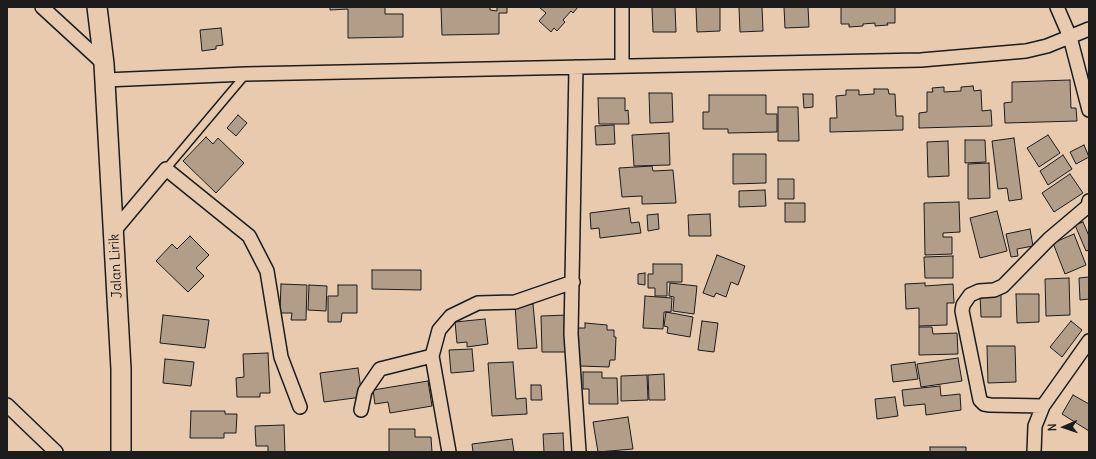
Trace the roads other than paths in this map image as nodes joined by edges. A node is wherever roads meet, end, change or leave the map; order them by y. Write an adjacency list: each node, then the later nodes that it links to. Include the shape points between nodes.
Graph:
1 (42, 7): 9 (street)
2 (97, 7): 9 (main road, Jalan Lirik)
3 (622, 7): 7 (street)
4 (1057, 7): 6 (street)
5 (1089, 29): 6 (street)
6 (1070, 38): 7 (street, via 1026,51 921,60); 11 (street)
7 (622, 66): 8 (street)
8 (576, 67): 10 (street); 15 (street)
9 (105, 72): 10 (street); 14 (main road, Jalan Lirik)
10 (246, 74): 12 (lane)
11 (1089, 110)
12 (166, 170): 14 (street); 20 (street, via 249,236 267,271 281,357)
13 (1089, 206): 19 (street, via 1049,238 1003,286 970,295 963,305 962,312 980,400 990,405)
14 (114, 231): 23 (main road, Jalan Lirik, via 122,369)
15 (573, 282): 17 (street, via 515,302 478,303 451,316 439,330); 25 (street, via 571,334)
16 (1089, 341): 19 (street)
17 (432, 356): 21 (street, via 380,369 365,391); 24 (street)
18 (7, 406): 22 (street)
19 (1043, 406): 26 (street, via 1035,426)
20 (300, 407)
21 (361, 410)
22 (56, 452)
23 (121, 452)
24 (449, 452)
25 (579, 452)
26 (1034, 452)

